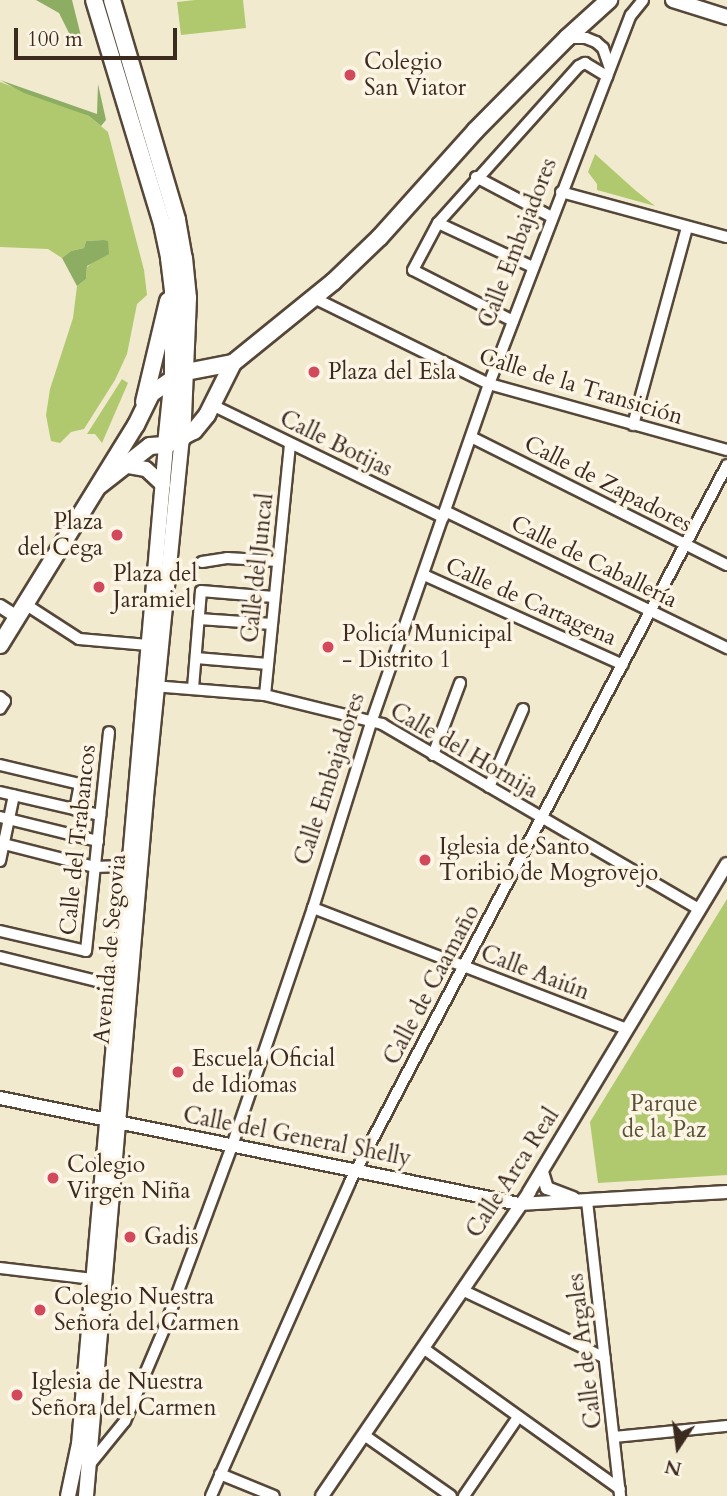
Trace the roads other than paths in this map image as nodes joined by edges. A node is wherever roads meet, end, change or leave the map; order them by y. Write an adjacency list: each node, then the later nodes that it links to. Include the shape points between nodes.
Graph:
1 (94, 0): 16 (main road, via 162,224)
2 (112, 0): 19 (main road, via 177,220 188,298)
3 (609, 0): 7 (main road)
4 (643, 0): 8 (street, Calle Embajadores, via 631,15)
5 (673, 0): 6 (main road)
6 (727, 17)
7 (566, 38): 8 (street, via 596,42 603,48); 17 (main road, via 380,237)
8 (608, 72): 9 (street, via 579,66); 10 (street, Calle Embajadores)
9 (476, 177): 11 (street); 12 (street)
10 (561, 192): 11 (street, Calle Embajadores); 13 (street)
11 (552, 217): 15 (street, Calle Embajadores)
12 (438, 223): 15 (street); 18 (street, via 413,270)
13 (687, 227): 14 (street); 26 (street)
14 (727, 237)
15 (533, 267): 18 (street, Calle Embajadores)
16 (173, 289): 21 (main road); 24 (main road, via 163,311)
17 (314, 298): 20 (main road); 22 (street, Calle de la Transición)
18 (513, 321): 22 (street, Calle Embajadores)
19 (188, 341): 20 (main road, via 199,354); 21 (main road)
20 (226, 363): 21 (main road); 23 (main road)
21 (186, 372): 23 (main road, via 214,383); 24 (main road, via 151,394); 28 (main road); 29 (main road)
22 (489, 384): 26 (street, Calle de la Transición); 27 (street, Calle Embajadores)
23 (214, 401): 28 (main road, via 194,431); 30 (street, Calle Botijas)
24 (143, 407): 25 (main road)
25 (136, 425): 29 (main road, via 139,437); 35 (main road)
26 (633, 425): 31 (street, Calle de la Transición)
27 (471, 437): 36 (street, Calle Embajadores); 37 (street, Calle de Zapadores)
28 (182, 439): 29 (main road); 55 (main road, Avenida de Segovia)
29 (158, 445): 32 (main road); 34 (main road, Avenida de Segovia)
30 (290, 445): 36 (street, Calle Botijas); 38 (street, Calle del Juncal)
31 (727, 450)
32 (123, 465): 34 (main road, via 146,469); 35 (main road)
33 (727, 465): 37 (street, Calle de Caamaño)
34 (163, 485): 49 (main road, Avenida de Segovia)
35 (99, 486): 44 (main road)
36 (444, 514): 41 (street, Calle Embajadores); 45 (street, Calle de Caballería)
37 (685, 544): 40 (street, Calle de Zapadores); 45 (street, Calle de Caamaño)
38 (278, 561): 39 (street, via 227,558); 42 (street, Calle del Juncal)
39 (202, 562)
40 (727, 565)
41 (424, 575): 53 (street, Calle de Cartagena); 61 (street, Calle Embajadores)
42 (274, 597): 46 (street, via 201,591); 47 (street, Calle del Juncal)
43 (0, 606): 44 (street)
44 (21, 611): 48 (main road); 49 (street, via 79,639)
45 (651, 611): 50 (street, Calle de Caballería); 53 (street, Calle de Caamaño)
46 (199, 619): 47 (street); 51 (street)
47 (272, 625): 52 (street, Calle del Juncal)
48 (0, 645)
49 (148, 645): 55 (main road, Avenida de Segovia)
50 (727, 648)
51 (196, 658): 52 (street); 56 (street)
52 (268, 664): 57 (street, Calle del Juncal)
53 (623, 665): 71 (street, Calle de Caamaño)
54 (460, 683): 63 (street)
55 (151, 685): 56 (street, Calle del Hornija); 76 (main road, Avenida de Segovia); 84 (main road, Avenida de Segovia)
56 (193, 688): 57 (street, Calle del Hornija)
57 (265, 695): 61 (street, Calle del Hornija)
58 (0, 697): 59 (street, via 5,701)
59 (0, 709)
60 (523, 709): 65 (street)
61 (372, 720): 63 (street, Calle del Hornija); 78 (street, Calle Embajadores)
62 (108, 732): 69 (street, Calle del Trabancos)
63 (433, 755): 65 (street, Calle del Hornija)
64 (0, 765): 68 (street, via 80,784)
65 (489, 787): 71 (street, Calle del Hornija)
66 (0, 792): 67 (street)
67 (14, 795): 68 (street); 70 (street)
68 (75, 810): 69 (street)
69 (100, 815): 72 (street, Calle del Trabancos)
70 (5, 818): 72 (street); 73 (street)
71 (541, 818): 79 (street, Calle del Hornija); 82 (street, Calle de Caamaño)
72 (98, 841): 77 (street, Calle del Trabancos)
73 (4, 844): 74 (street); 77 (street)
74 (0, 861)
75 (727, 864): 79 (street, Calle Arca Real)
76 (128, 866): 77 (street); 83 (main road, Avenida de Segovia)
77 (95, 867): 80 (street, Calle del Trabancos, via 86,951)
78 (313, 908): 82 (street, Calle Aaiún); 88 (street, Calle Embajadores)
79 (700, 909): 85 (street, Calle Arca Real)
80 (0, 931)
81 (0, 957): 83 (street)
82 (464, 966): 85 (street, Calle Aaiún); 89 (street, Calle de Caamaño)
83 (118, 984): 84 (street, via 125,990); 87 (main road, Avenida de Segovia)
84 (127, 1016): 87 (main road, Avenida de Segovia)
85 (626, 1029): 90 (street, Calle Arca Real)
86 (0, 1098): 87 (street, Calle del General Shelly)
87 (113, 1123): 88 (street, Calle del General Shelly); 95 (main road, Avenida de Segovia); 103 (main road, Avenida de Segovia)
88 (232, 1146): 89 (street, Calle del General Shelly); 103 (street, Calle Embajadores, via 125,1421)
89 (356, 1170): 93 (street, Calle del General Shelly); 104 (street, Calle de Caamaño)
90 (541, 1172): 92 (street, Calle del General Shelly, via 552,1192); 93 (street, Calle Arca Real)
91 (727, 1192): 92 (street, Calle del General Shelly)
92 (587, 1201): 93 (street, Calle del General Shelly); 98 (street, Calle de Argales)
93 (519, 1204): 96 (street, Calle Arca Real)
94 (0, 1268): 95 (street)
95 (94, 1279): 106 (main road, Avenida de Segovia, via 79,1444)
96 (462, 1290): 97 (street, Calle Arca Real); 98 (street)
97 (423, 1348): 99 (street); 101 (street, Calle Arca Real)
98 (605, 1358): 102 (street, Calle de Argales)
99 (518, 1417): 105 (street); 112 (street)
100 (727, 1426): 102 (street)
101 (364, 1435): 110 (street, Calle Arca Real); 111 (street)
102 (614, 1437): 105 (street, Calle de Argales)
103 (90, 1464): 107 (main road)
104 (220, 1474): 108 (street, Calle de Caamaño); 109 (street)
105 (620, 1493)
106 (68, 1496)
107 (86, 1496)
108 (211, 1496)
109 (274, 1496)
110 (322, 1496)
111 (452, 1496)
112 (464, 1496)

